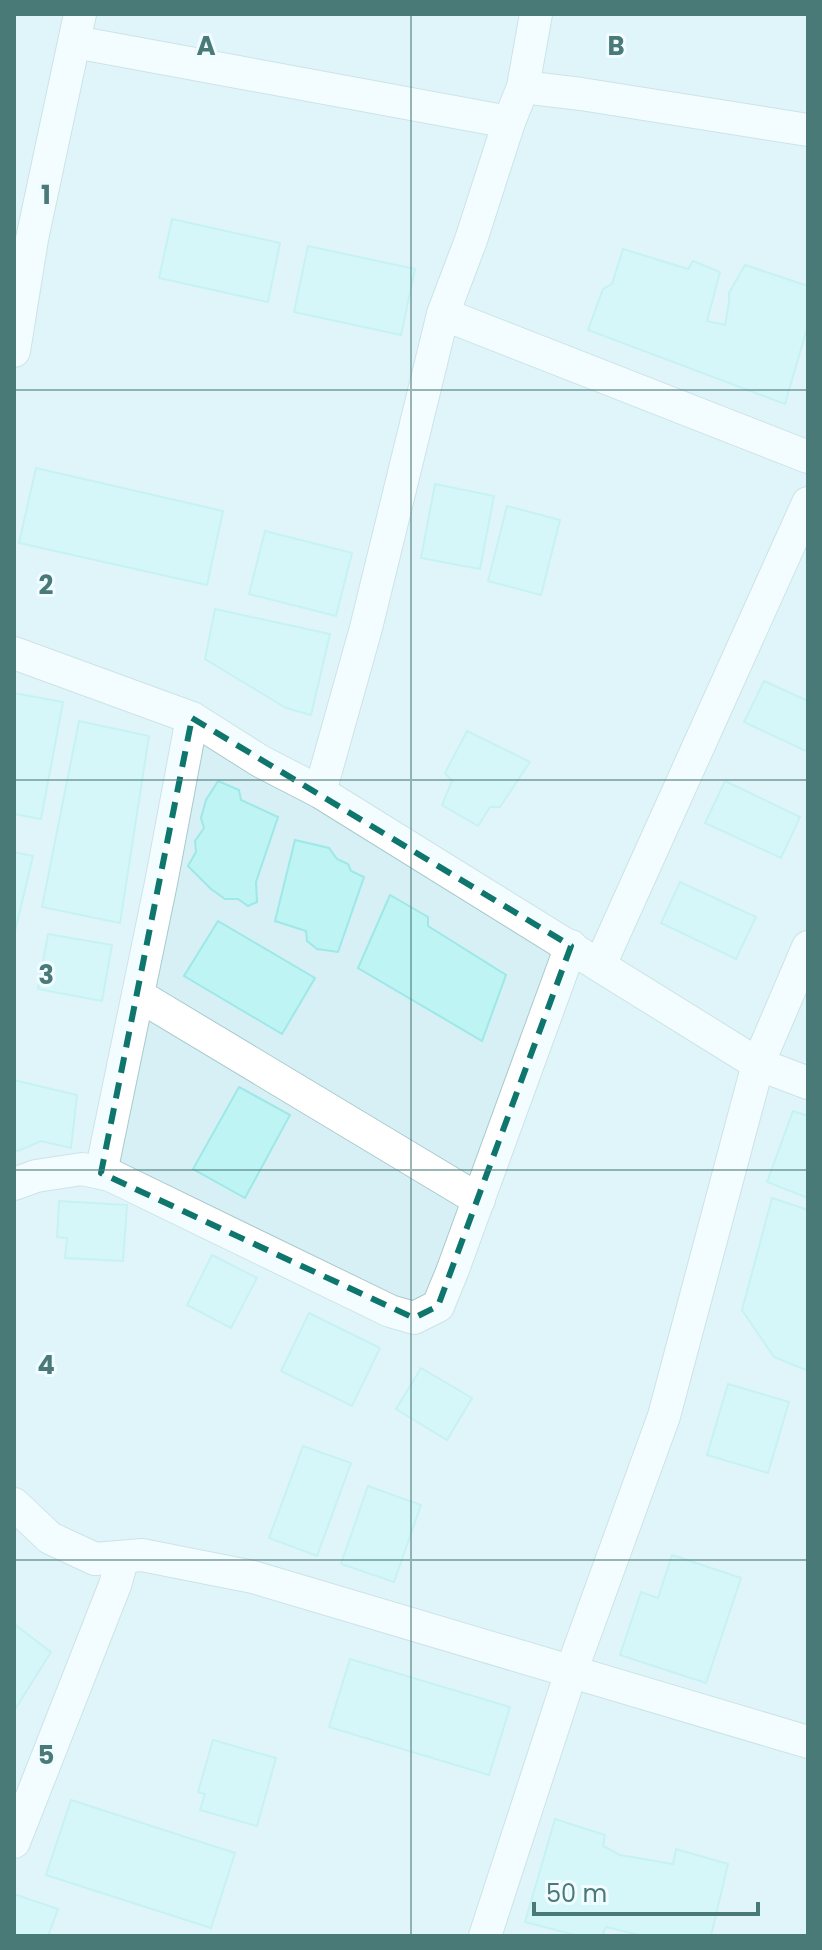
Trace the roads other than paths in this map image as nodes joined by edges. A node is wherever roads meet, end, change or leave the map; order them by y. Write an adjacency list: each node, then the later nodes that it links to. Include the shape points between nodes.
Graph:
1 (536, 14): 3 (street)
2 (77, 28): 4 (street); 6 (street)
3 (523, 87): 4 (street); 5 (street)
4 (509, 122): 7 (street)
5 (808, 130)
6 (23, 239): 8 (street)
7 (443, 314): 9 (street); 13 (street)
8 (14, 351)
9 (808, 457)
10 (808, 503): 16 (street)
11 (14, 653): 12 (street)
12 (192, 718): 13 (street); 17 (street)
13 (320, 792): 14 (street)
14 (571, 946): 16 (street); 22 (street)
15 (808, 947): 18 (street)
16 (600, 965): 18 (street)
17 (138, 995): 20 (street); 22 (street)
18 (758, 1064): 19 (street); 25 (street, via 664,1416)
19 (808, 1083)
20 (101, 1173): 21 (street, via 82,1169); 22 (street, via 414,1318 438,1306)
21 (14, 1184)
22 (479, 1200)
23 (14, 1504): 24 (street, via 50,1538 95,1559)
24 (123, 1557): 25 (street, via 142,1555 253,1577); 27 (street)
25 (571, 1672): 26 (street); 28 (street)
26 (808, 1742)
27 (14, 1842)
28 (485, 1936)

